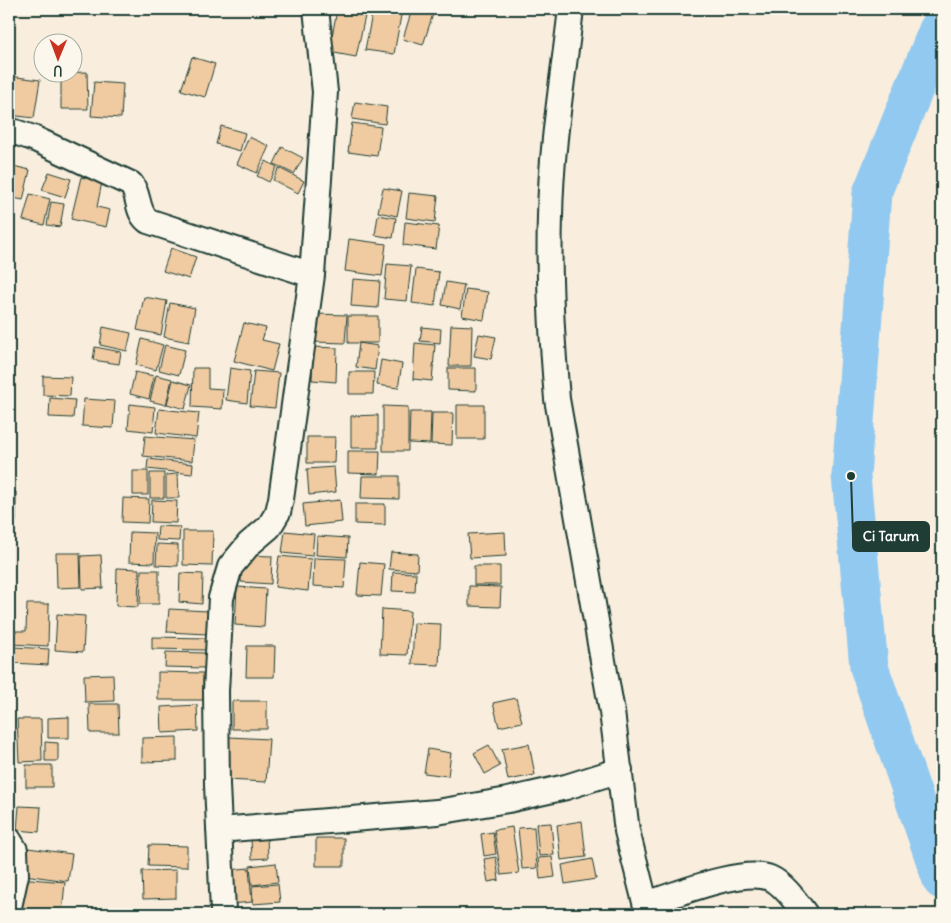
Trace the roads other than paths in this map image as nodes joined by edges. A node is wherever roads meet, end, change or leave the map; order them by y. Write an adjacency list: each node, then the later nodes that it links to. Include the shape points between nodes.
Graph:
1 (316, 9): 4 (street, via 325,92)
2 (571, 9): 5 (street, via 550,217 554,356 557,399)
3 (9, 130): 4 (street, via 128,182 134,188 140,212 148,221)
4 (312, 275): 6 (street, via 278,512 269,527 230,567 221,598 216,691)
5 (620, 770): 6 (street, via 566,787 437,812); 9 (street, via 627,831)
6 (219, 830): 10 (street)
7 (9, 840): 8 (street, via 15,850 16,876)
8 (9, 907)
9 (647, 909): 11 (street, via 712,883 760,875 783,887)
10 (217, 913)
11 (805, 914)

